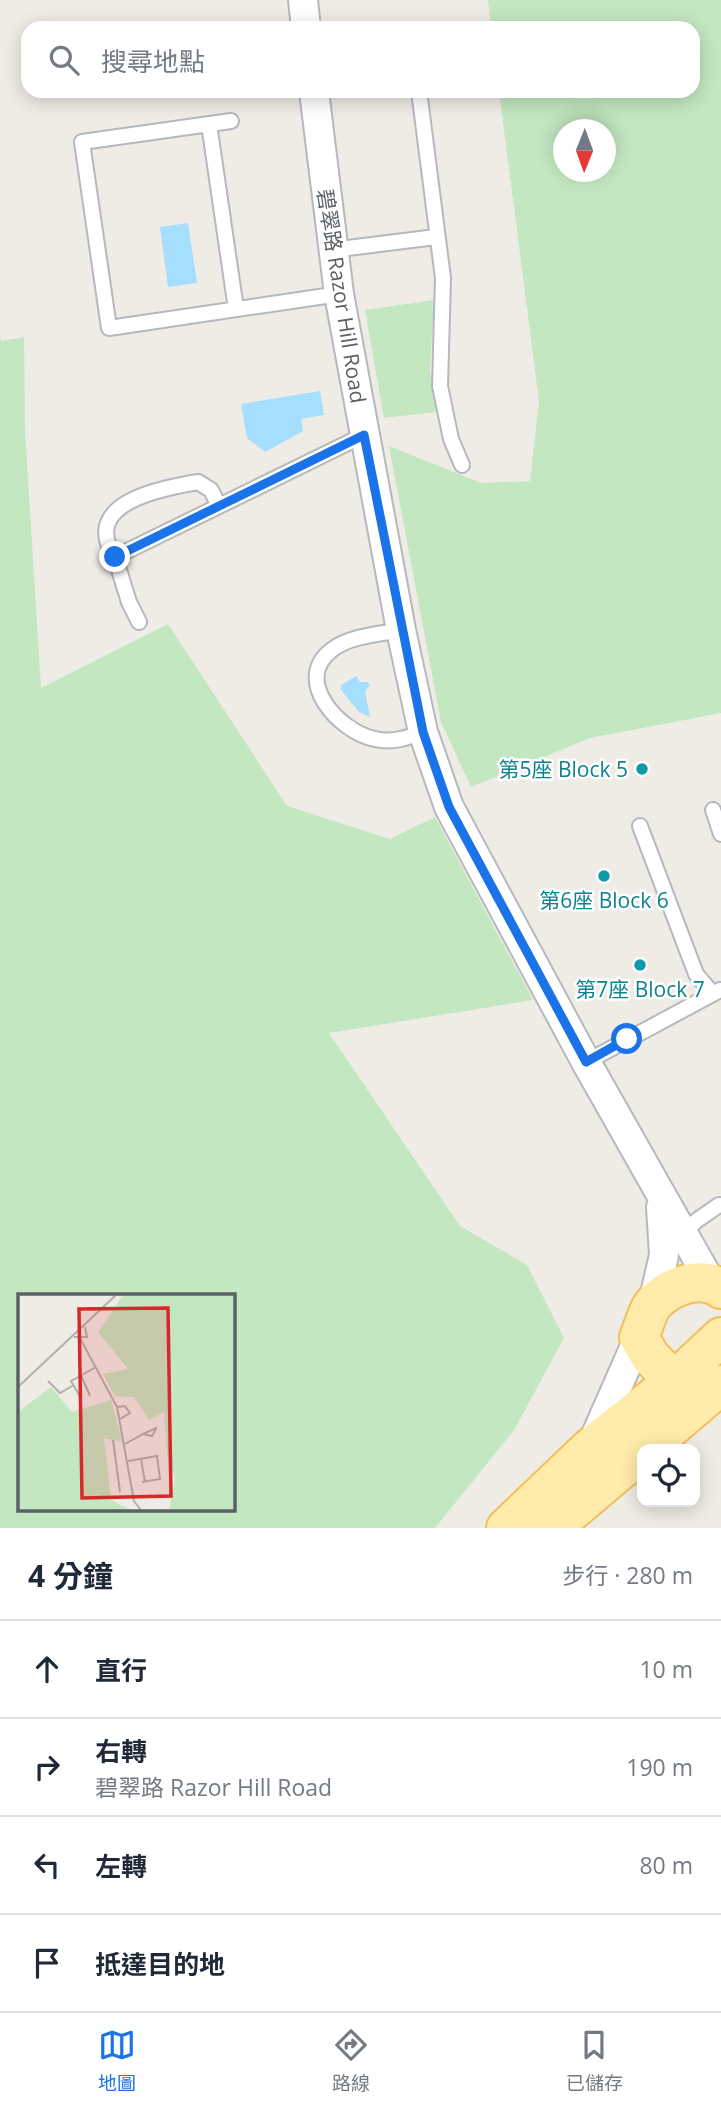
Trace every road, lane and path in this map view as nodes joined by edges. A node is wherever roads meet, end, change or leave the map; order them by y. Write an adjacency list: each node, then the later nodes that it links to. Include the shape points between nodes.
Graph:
1 (303, 0): 2 (street)
2 (305, 21)
3 (315, 98): 8 (street, 碧翠路 Razor Hill Road)
4 (420, 98): 7 (lane)
5 (231, 121): 6 (lane)
6 (209, 124): 10 (lane); 10 (lane, via 82,142 109,328)
7 (436, 237): 8 (lane); 12 (lane, via 444,297 440,386 447,426)
8 (332, 250): 9 (street, 碧翠路 Razor Hill Road)
9 (340, 294): 10 (lane); 11 (street, 碧翠路 Razor Hill Road)
10 (236, 309)
11 (364, 435): 13 (lane); 16 (street, 碧翠路 Razor Hill Road)
12 (462, 465)
13 (219, 506): 14 (lane); 14 (lane, via 211,490 198,482 148,491 111,516 106,537)
14 (115, 557): 15 (lane)
15 (139, 622)
16 (401, 630): 17 (street, 碧翠路 Razor Hill Road); 17 (lane, via 335,647 324,656 316,682 319,696 337,718 360,735 388,741)
17 (423, 732): 22 (street, 碧翠路 Razor Hill Road, via 449,807)
18 (713, 810): 20 (lane)
19 (640, 826): 21 (lane, via 696,974)
20 (721, 834)
21 (717, 991): 22 (lane)
22 (586, 1062): 23 (street, 碧翠路 Razor Hill Road)
23 (659, 1194): 25 (street, 碧翠路 Razor Hill Road); 27 (street, 碧翠路 Razor Hill Road, via 665,1235)
24 (719, 1205): 25 (lane)
25 (682, 1234): 26 (street, 碧翠路 Razor Hill Road); 27 (lane)
26 (715, 1285): 27 (main road, via 679,1287)
27 (652, 1303): 30 (main road, via 650,1356); 33 (street, 碧翠路 Razor Hill Road)
28 (721, 1337): 30 (main road)
29 (721, 1367): 30 (main road)
30 (674, 1381): 33 (main road)
31 (721, 1385): 32 (main road)
32 (652, 1444)
33 (591, 1447): 35 (main road)
34 (637, 1457): 36 (main road)
35 (506, 1528)
36 (552, 1528)

